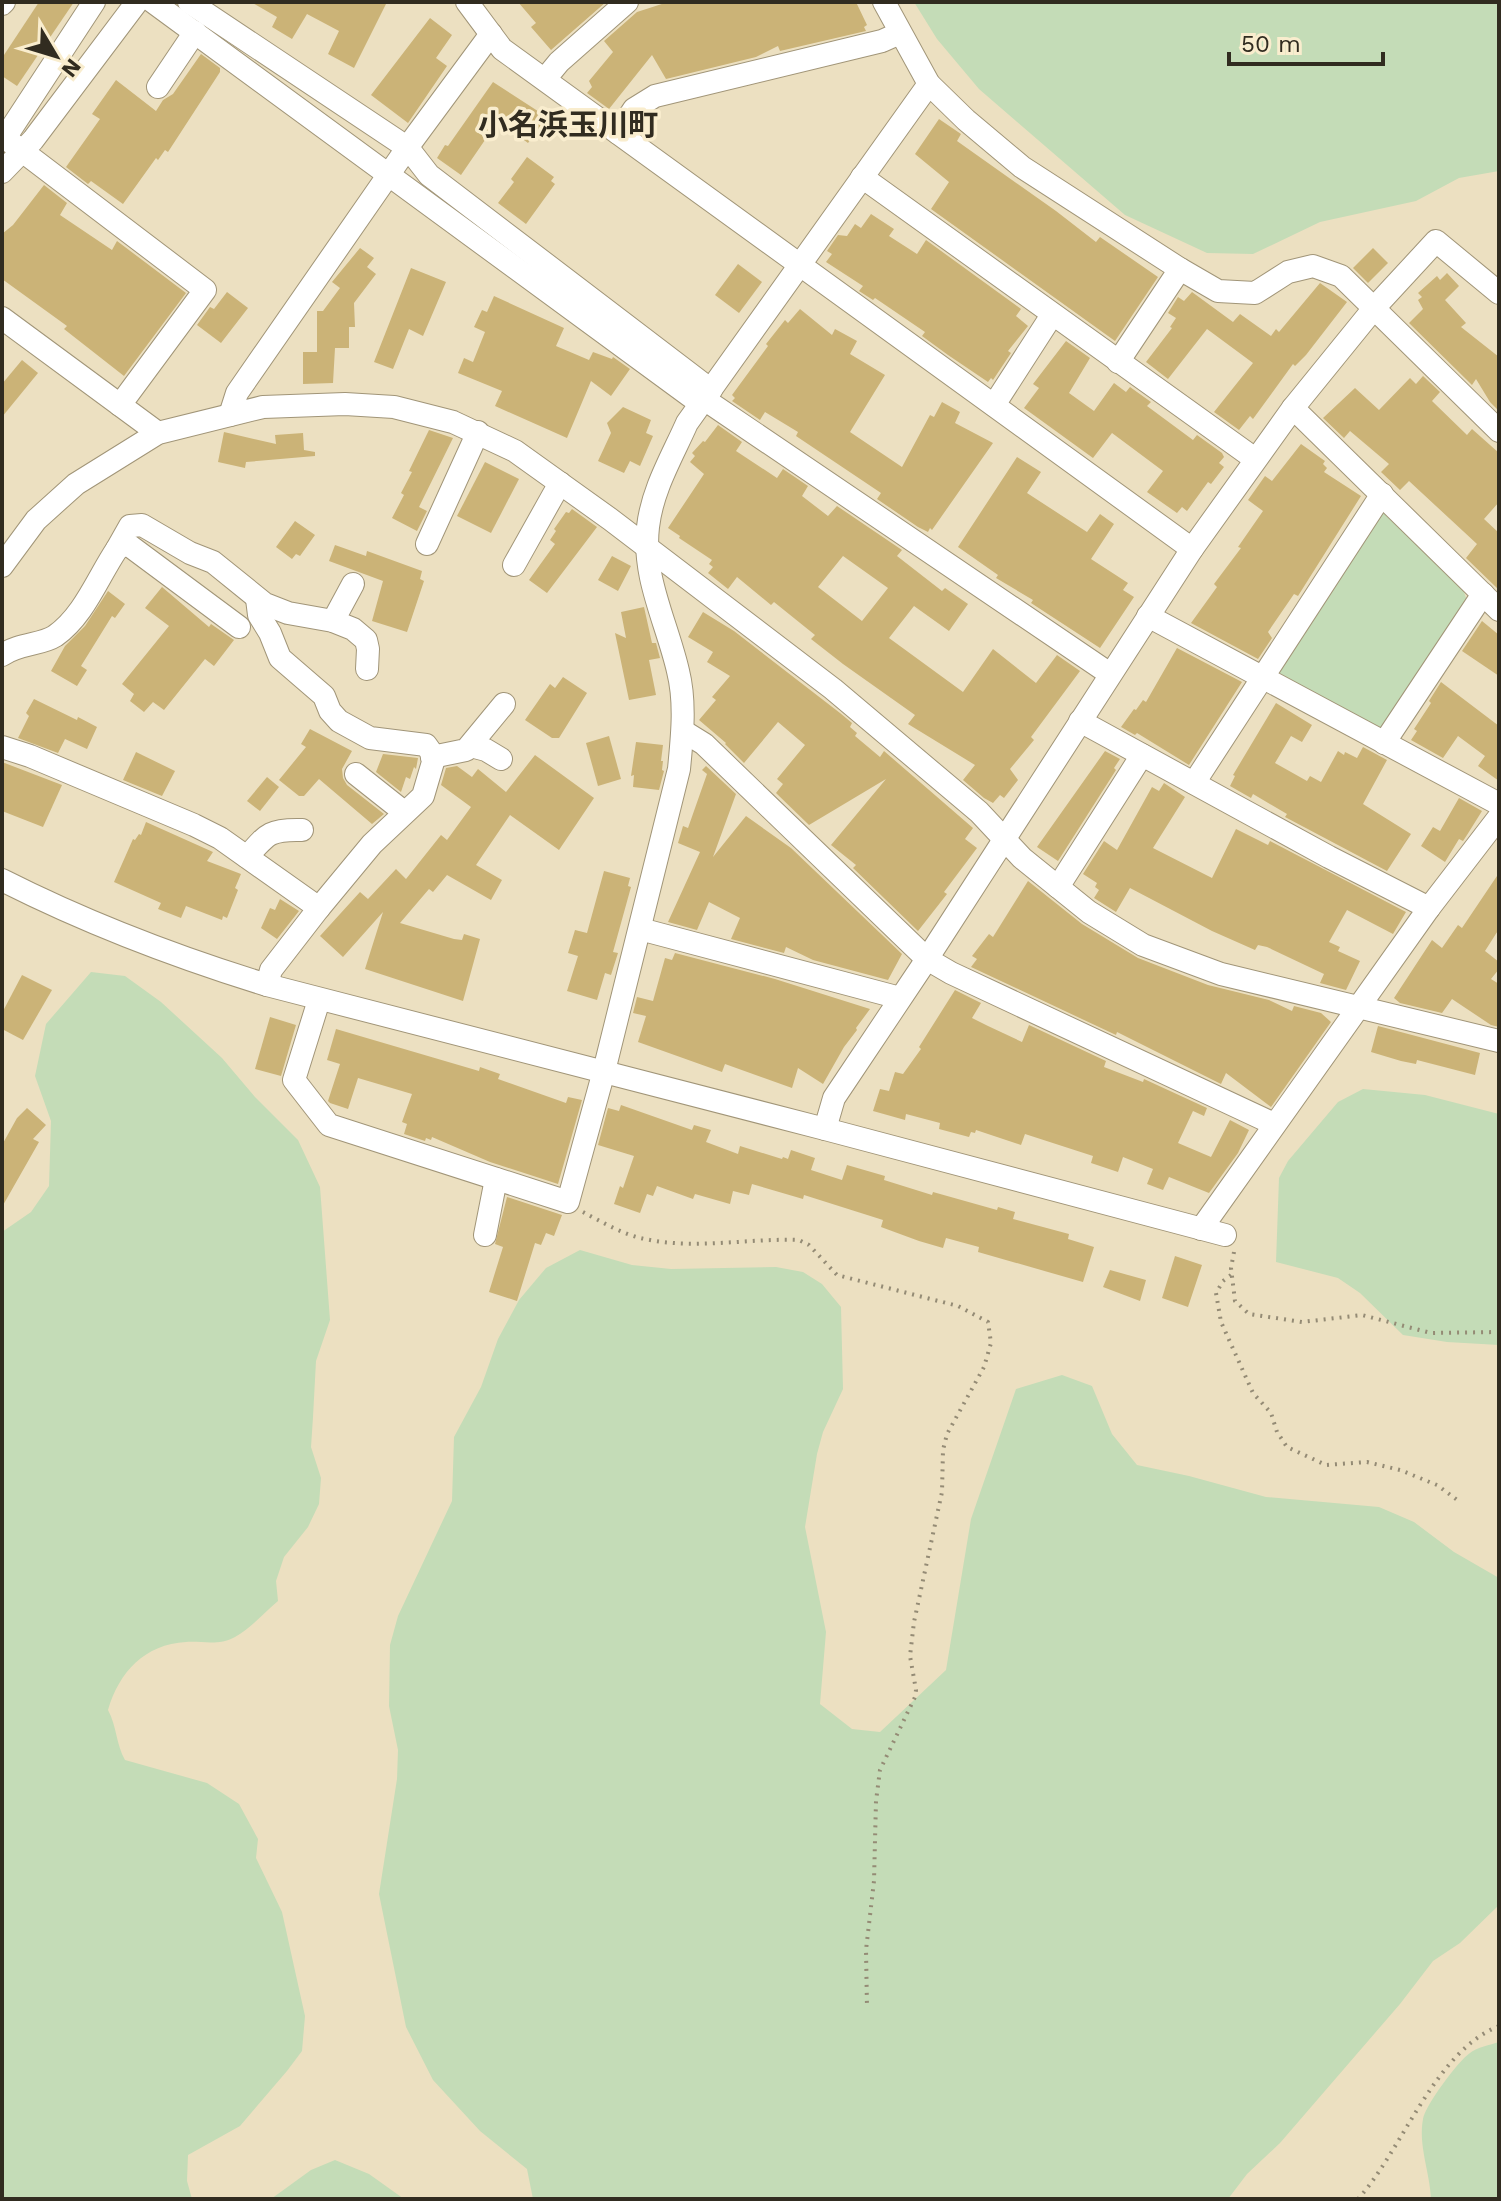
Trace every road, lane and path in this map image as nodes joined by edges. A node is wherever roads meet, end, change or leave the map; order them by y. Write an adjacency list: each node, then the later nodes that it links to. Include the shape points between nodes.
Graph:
1 (94, 2): 15 (street)
2 (137, 2): 15 (street)
3 (153, 2): 8 (street)
4 (189, 2): 16 (street)
5 (467, 2): 10 (street)
6 (627, 2): 11 (street)
7 (884, 2): 9 (street)
8 (195, 32): 13 (street); 18 (street)
9 (900, 33): 12 (street); 14 (street, via 655,96 634,109)
10 (491, 34): 11 (street, via 502,49); 16 (street)
11 (545, 79): 14 (street)
12 (929, 84): 19 (street); 21 (street, via 1022,167)
13 (158, 87)
14 (618, 133): 20 (street)
15 (10, 143): 17 (street); 28 (street, via 205,290)
16 (408, 148): 18 (street); 27 (street, via 429,175)
17 (2, 172)
18 (389, 175): 27 (street); 31 (street, via 237,393)
19 (862, 177): 20 (street); 24 (street)
20 (800, 265): 27 (street); 29 (street)
21 (1180, 269): 23 (street, via 1218,291 1255,293 1288,272 1313,266 1341,276); 26 (street)
22 (1499, 293): 23 (street, via 1436,241)
23 (1375, 307): 30 (street); 32 (street)
24 (1052, 315): 26 (street); 29 (street)
25 (2, 318): 28 (street)
26 (1118, 362): 35 (street)
27 (706, 398): 41 (street, via 687,423 658,486 647,530); 53 (street)
28 (120, 405): 34 (street)
29 (994, 405): 40 (street)
30 (1293, 408): 35 (street); 37 (street)
31 (230, 415): 33 (street, via 263,407 394,407); 34 (street)
32 (1499, 431)
33 (478, 432): 36 (street); 38 (street)
34 (158, 433): 43 (street, via 76,484 36,520)
35 (1255, 459): 40 (street)
36 (560, 483): 41 (street); 42 (street)
37 (1382, 494): 45 (street); 54 (street)
38 (427, 544)
39 (117, 549): 46 (street, via 130,526 142,525 213,562); 50 (street, via 130,546); 51 (street, via 91,593 56,635)
40 (1192, 549): 48 (street)
41 (648, 550): 57 (street, via 654,593 680,675); 70 (street, via 833,689)
42 (514, 565)
43 (2, 566)
44 (353, 584): 49 (street)
45 (1483, 594): 47 (street); 58 (street)
46 (257, 599): 49 (street, via 288,613); 62 (street, via 280,658 324,696 339,721 370,738 426,745)
47 (1499, 610)
48 (1148, 616): 53 (street); 54 (street)
49 (333, 621): 52 (street, via 366,640)
50 (239, 627)
51 (2, 655)
52 (367, 669)
53 (1110, 674): 56 (street)
54 (1262, 679): 58 (street); 65 (street)
55 (504, 704): 59 (street)
56 (1080, 721): 61 (street); 70 (street)
57 (683, 731): 76 (street, via 679,769); 77 (street, via 704,744)
58 (1384, 743): 66 (street)
59 (471, 746): 62 (street); 63 (street)
60 (2, 747): 71 (street, via 194,825)
61 (1142, 755): 65 (street); 73 (street)
62 (432, 757): 67 (street, via 423,796)
63 (501, 759)
64 (356, 774): 67 (street)
65 (1194, 783): 75 (street)
66 (1499, 804)
67 (404, 812): 74 (street)
68 (1499, 817): 75 (street)
69 (302, 830): 71 (street, via 269,833)
70 (1003, 838): 73 (street); 77 (street)
71 (247, 857): 74 (street)
72 (2, 880): 78 (street, via 135,939)
73 (1058, 887): 81 (street, via 1143,945 1221,974)
74 (319, 908): 78 (street, via 271,970)
75 (1429, 908): 81 (street)
76 (640, 929): 79 (street); 83 (street)
77 (927, 959): 79 (street); 84 (street)
78 (267, 985): 80 (street)
79 (900, 998): 85 (street, via 834,1098)
80 (319, 1000): 83 (street); 86 (street, via 294,1080 329,1125)
81 (1357, 1007): 82 (street); 84 (street)
82 (1499, 1041)
83 (604, 1071): 85 (street); 87 (street)
84 (1274, 1124): 88 (street)
85 (825, 1129): 88 (street)
86 (496, 1179): 87 (street); 89 (street)
87 (568, 1202): 94 (path, via 643,1239 721,1244 799,1240 837,1275 958,1306 988,1322 991,1343 984,1367 943,1450 942,1492 910,1656 915,1697 880,1770 866,1950)
88 (1201, 1229): 90 (street)
89 (485, 1235)
90 (1225, 1235): 91 (path, via 1234,1241)
91 (1231, 1275): 92 (path, via 1235,1301 1258,1317 1302,1322 1362,1315 1431,1333); 93 (path, via 1216,1293 1221,1322 1253,1393 1271,1413 1287,1447 1326,1465 1367,1462 1400,1470 1437,1485)
92 (1499, 1332)
93 (1460, 1502)
94 (867, 2007)
95 (1499, 2026): 96 (path, via 1475,2038 1452,2060)
96 (1358, 2199)

